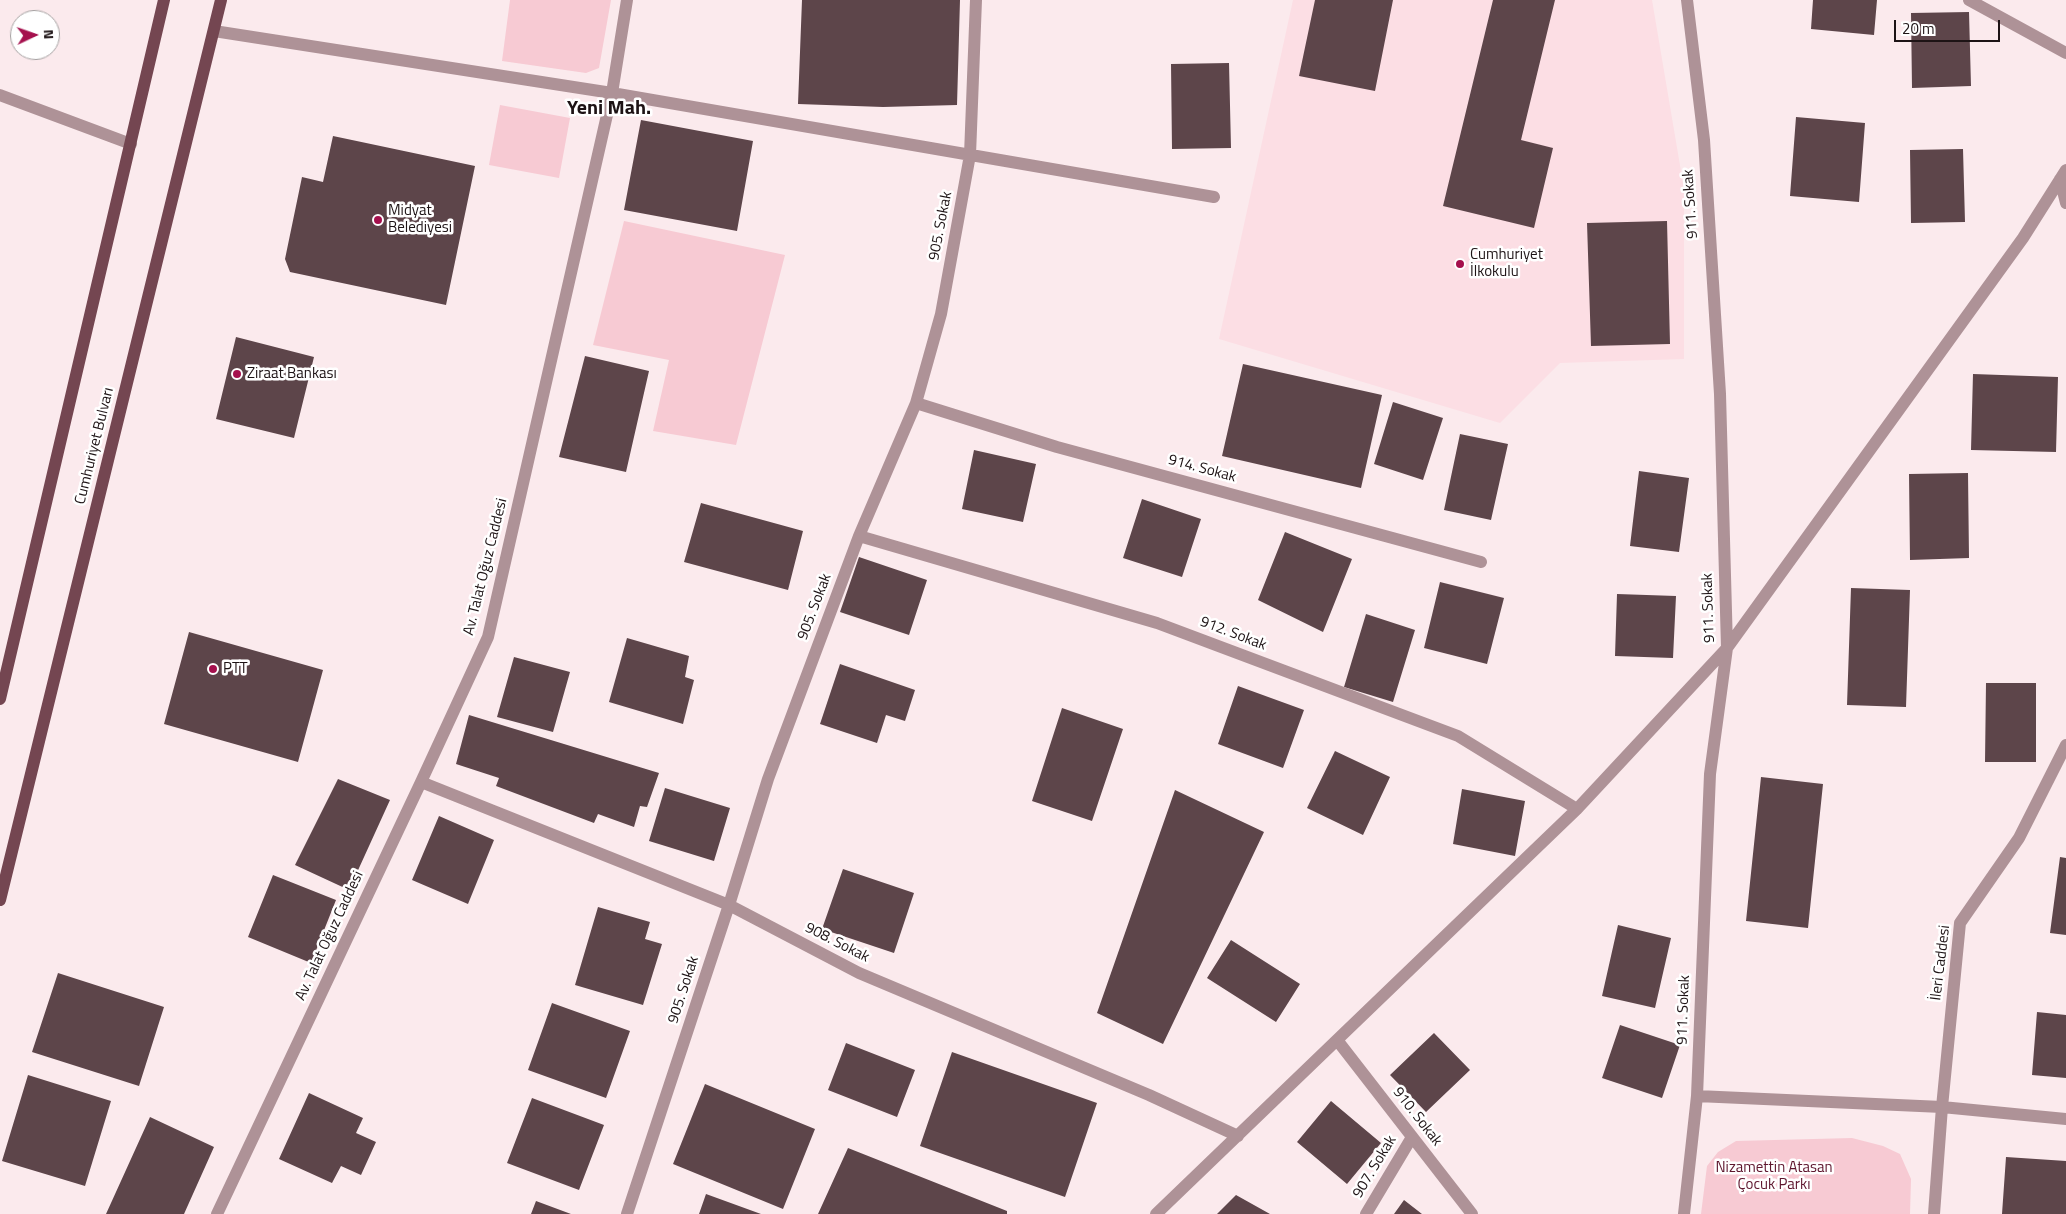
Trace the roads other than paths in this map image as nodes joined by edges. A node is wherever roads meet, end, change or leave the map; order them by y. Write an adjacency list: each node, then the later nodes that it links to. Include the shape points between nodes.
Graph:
1 (164, 0): 11 (main road)
2 (221, 0): 7 (main road, Cumhuriyet Bulvarı)
3 (627, 0): 9 (street, Av. Talat Oğuz Caddesi)
4 (976, 0): 12 (street, 905. Sokak)
5 (1687, 0): 19 (street, 911. Sokak, via 1704,140 1720,394)
6 (1969, 0): 8 (street)
7 (214, 31): 9 (street); 24 (main road, Cumhuriyet Bulvarı)
8 (2066, 53)
9 (612, 93): 12 (street); 22 (street, Av. Talat Oğuz Caddesi, via 488,637)
10 (0, 95): 11 (street)
11 (131, 144): 20 (main road)
12 (970, 155): 14 (street); 16 (street, 905. Sokak, via 941,314)
13 (2063, 175): 15 (street); 19 (street, via 2023,238)
14 (1214, 197)
15 (2066, 203)
16 (916, 403): 17 (street, 905. Sokak); 18 (street, 914. Sokak, via 1057,447)
17 (859, 536): 23 (street, 912. Sokak, via 1157,623 1458,736); 25 (street, 905. Sokak, via 768,779)
18 (1481, 562)
19 (1727, 648): 23 (street); 27 (street, 911. Sokak, via 1710,774)
20 (0, 699)
21 (2066, 745): 28 (street, İleri Caddesi, via 2019,838 1960,923)
22 (421, 782): 25 (street, 908. Sokak); 32 (street, Av. Talat Oğuz Caddesi)
23 (1577, 809): 26 (street)
24 (0, 900)
25 (729, 905): 30 (street, 908. Sokak, via 859,974 1140,1091); 33 (street, 905. Sokak)
26 (1337, 1040): 30 (street); 31 (street, 910. Sokak)
27 (1697, 1096): 28 (street); 37 (street, 911. Sokak)
28 (1942, 1107): 29 (street); 38 (street, İleri Caddesi)
29 (2066, 1119)
30 (1238, 1136): 34 (street)
31 (1412, 1137): 35 (street, 907. Sokak); 36 (street, 910. Sokak)
32 (216, 1214)
33 (627, 1214)
34 (1156, 1214)
35 (1366, 1214)
36 (1472, 1214)
37 (1684, 1214)
38 (1934, 1214)

